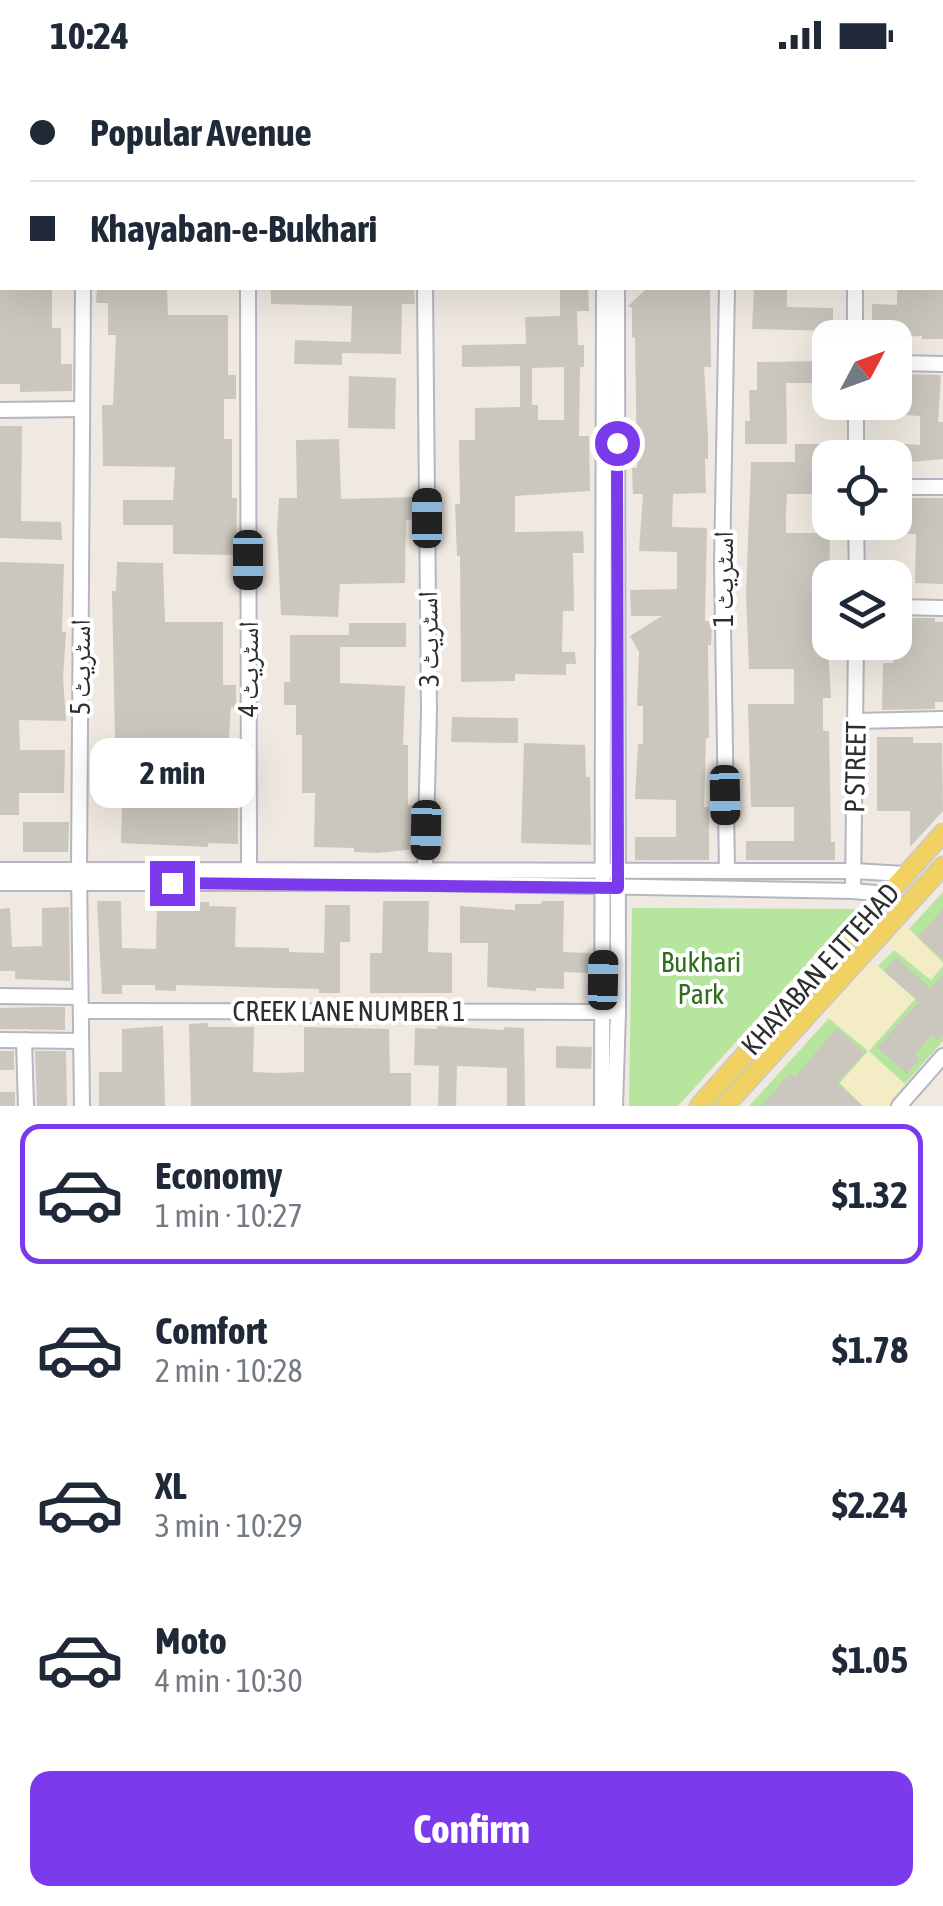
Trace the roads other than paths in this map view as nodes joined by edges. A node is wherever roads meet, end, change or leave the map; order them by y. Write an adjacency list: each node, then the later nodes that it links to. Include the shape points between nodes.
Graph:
1 (83, 290): 11 (street, اسٹریٹ 5)
2 (248, 290): 23 (street, اسٹریٹ 4)
3 (425, 290): 24 (street, اسٹریٹ 3)
4 (604, 290): 26 (street)
5 (617, 290): 26 (street)
6 (726, 290): 27 (street, اسٹریٹ 1)
7 (855, 290): 8 (street)
8 (856, 320)
9 (912, 363): 10 (street)
10 (943, 364)
11 (82, 409): 12 (street); 29 (street, اسٹریٹ 5)
12 (0, 410)
13 (943, 486): 14 (street)
14 (912, 487)
15 (912, 607): 16 (street)
16 (943, 608)
17 (856, 660): 19 (street, P STREET)
18 (943, 719): 19 (street)
19 (855, 721): 25 (street, P STREET)
20 (943, 833): 28 (main road, KHAYABAN E ITTEHAD)
21 (943, 866): 47 (main road, KHAYABAN E ITTEHAD)
22 (0, 870): 29 (street)
23 (248, 870): 24 (street); 30 (street)
24 (425, 870): 26 (street)
25 (854, 870): 27 (street); 28 (street); 33 (street, P STREET)
26 (612, 871): 27 (street); 32 (street)
27 (726, 871)
28 (905, 874): 34 (main road, KHAYABAN E ITTEHAD)
29 (79, 877): 30 (street); 31 (street); 36 (street, اسٹریٹ 5)
30 (203, 877): 32 (street)
31 (0, 884)
32 (612, 887): 33 (street); 37 (street)
33 (854, 891): 34 (street)
34 (886, 894): 46 (main road, KHAYABAN E ITTEHAD)
35 (0, 996): 36 (street, CREEK LANE NUMBER 1)
36 (80, 1004): 37 (street, CREEK LANE NUMBER 1); 40 (street, اسٹریٹ 5)
37 (611, 1012): 44 (street); 45 (street)
38 (0, 1040): 39 (street)
39 (24, 1040): 40 (street); 42 (street)
40 (81, 1041): 43 (street, اسٹریٹ 5)
41 (943, 1056): 48 (street)
42 (26, 1106)
43 (82, 1106)
44 (602, 1106)
45 (615, 1106)
46 (699, 1106)
47 (725, 1106)
48 (899, 1106)

